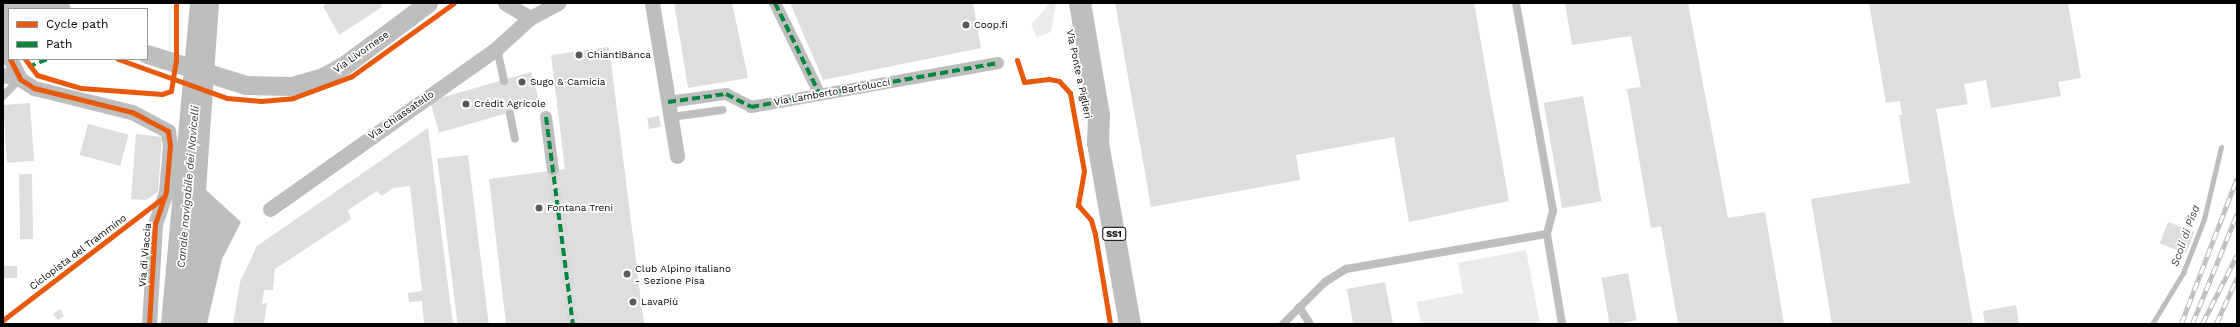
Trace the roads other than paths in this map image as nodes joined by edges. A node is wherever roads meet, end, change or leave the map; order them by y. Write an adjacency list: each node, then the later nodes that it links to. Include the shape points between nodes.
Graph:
1 (428, 3): 13 (street, Via Livornese, via 346,64 322,77 280,87 246,85)
2 (506, 3): 11 (street)
3 (558, 3): 11 (street, Via Chiassatello)
4 (652, 3): 21 (street)
5 (775, 3): 19 (street)
6 (1065, 3): 26 (main road, Via Ponte a Piglieri, via 1088,119)
7 (1080, 3): 26 (main road, Via Ponte a Piglieri, via 1099,115)
8 (1516, 3): 30 (lane, via 1553,211)
9 (3, 6): 10 (street)
10 (51, 8)
11 (530, 18): 12 (street, Via Chiassatello)
12 (497, 48): 18 (lane); 29 (street, Via Chiassatello)
13 (152, 56)
14 (12, 60): 17 (street)
15 (998, 63): 19 (street, Via Lamberto Bartolucci)
16 (3, 75): 17 (street, Via di Viaccia)
17 (20, 78): 20 (lane); 32 (street, Via di Viaccia, via 46,93 132,112 168,131 170,145 166,192 155,224)
18 (504, 81)
19 (819, 93): 21 (street, Via Lamberto Bartolucci, via 751,107 726,94)
20 (3, 96)
21 (669, 110): 22 (lane); 27 (street)
22 (723, 110)
23 (510, 114): 25 (lane)
24 (546, 117): 28 (street)
25 (515, 139)
26 (1098, 143): 33 (main road, Via Ponte a Piglieri / SS1)
27 (677, 156)
28 (553, 170)
29 (270, 209)
30 (1547, 234): 31 (lane, via 1346,269 1328,279); 36 (lane)
31 (1299, 307): 34 (lane); 35 (lane)
32 (149, 324)
33 (1130, 324)
34 (1283, 324)
35 (1310, 324)
36 (1562, 324)

